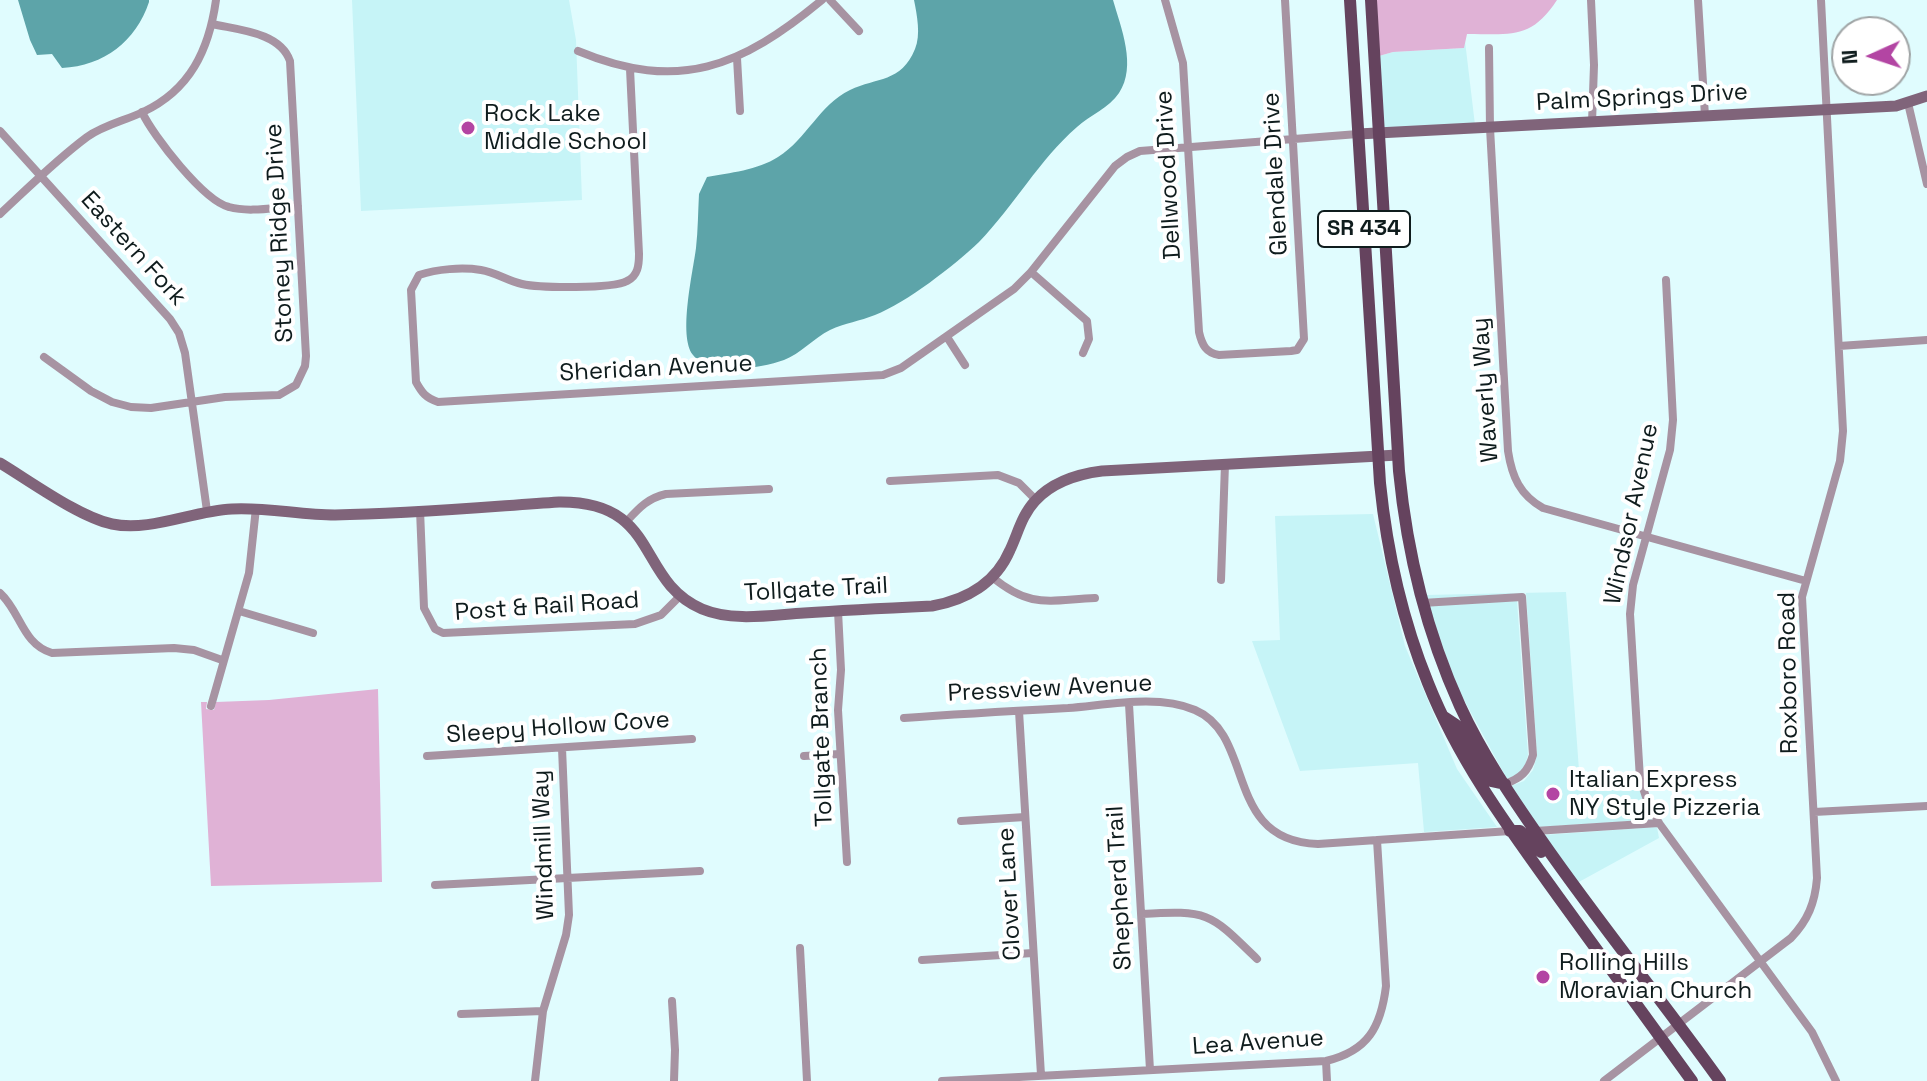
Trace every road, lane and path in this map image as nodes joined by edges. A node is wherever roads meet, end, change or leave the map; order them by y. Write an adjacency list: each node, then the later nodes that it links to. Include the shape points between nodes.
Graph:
1 (216, 0): 11 (street)
2 (822, 0): 15 (street)
3 (830, 0): 12 (street)
4 (1165, 0): 29 (street, Dellwood Drive, via 1183,63)
5 (1285, 0): 28 (street, Glendale Drive)
6 (1350, 0): 27 (main road, SR 434)
7 (1371, 0): 26 (main road, SR 434)
8 (1591, 0): 23 (street)
9 (1698, 0): 22 (street)
10 (1821, 0): 19 (street, Roxboro Road)
11 (212, 24): 21 (street, via 206,47 187,79); 32 (street, Stoney Ridge Drive, via 266,37 288,54)
12 (859, 31)
13 (1489, 48): 24 (street, Waverly Way)
14 (578, 51): 16 (street)
15 (737, 58): 16 (street, via 681,72); 20 (street)
16 (630, 69): 36 (street, Sheridan Avenue, via 639,254 635,275 620,283 551,288 519,284 483,270 419,275 411,290 416,382 422,394 438,402 883,375)
17 (1927, 96): 18 (street, Palm Springs Drive)
18 (1908, 103): 19 (street, Palm Springs Drive); 31 (street)
19 (1828, 110): 22 (street, Palm Springs Drive); 38 (street, Roxboro Road)
20 (740, 111)
21 (142, 112): 30 (street, via 88,137); 32 (street, via 155,136 221,204 244,209)
22 (1705, 116): 23 (street, Palm Springs Drive)
23 (1592, 123): 24 (street, Palm Springs Drive)
24 (1490, 128): 26 (street, Palm Springs Drive); 55 (street, Waverly Way, via 1513,474 1529,500 1543,508)
25 (0, 131): 30 (street, Eastern Fork)
26 (1379, 133): 27 (street, Palm Springs Drive); 44 (main road, SR 434)
27 (1358, 134): 28 (street, Sheridan Avenue); 45 (main road, SR 434)
28 (1294, 139): 29 (street, Sheridan Avenue); 39 (street, Glendale Drive, via 1302,345 1291,351 1219,355)
29 (1188, 146): 34 (street, Sheridan Avenue, via 1140,151 1115,166); 39 (street, Dellwood Drive, via 1199,332)
30 (40, 178): 33 (street); 43 (street, Eastern Fork, via 170,319 185,353)
31 (1926, 179)
32 (298, 206): 43 (street, Stoney Ridge Drive, via 306,356 302,375 279,395)
33 (0, 214)
34 (1031, 272): 36 (street, Sheridan Avenue); 40 (street, via 1087,321 1089,339)
35 (1666, 280): 55 (street, Windsor Avenue, via 1673,420 1670,450)
36 (947, 337): 42 (street)
37 (1927, 340): 38 (street)
38 (1839, 346): 58 (street, Roxboro Road, via 1842,447)
39 (1205, 348)
40 (1083, 353)
41 (44, 357): 43 (street, via 112,402 151,408)
42 (965, 365)
43 (192, 402): 53 (street, Eastern Fork)
44 (1398, 455): 45 (street, Tollgate Trail); 62 (main road, SR 434)
45 (1378, 457): 47 (street, Tollgate Trail); 70 (main road, SR 434, via 1399,595)
46 (0, 463): 53 (street, via 107,523 137,526)
47 (1225, 464): 50 (street, Tollgate Trail, via 1091,472 1068,478); 57 (street)
48 (890, 481): 50 (street, via 998,475 1019,483)
49 (769, 489): 54 (street, via 666,494 643,504)
50 (1036, 500): 56 (street, Tollgate Trail)
51 (256, 508): 52 (street, via 332,515); 53 (street); 63 (street)
52 (420, 510): 54 (street, via 570,502 595,506); 60 (street, Post & Rail Road, via 424,608 443,633 635,624 661,615)
53 (207, 511)
54 (627, 521): 60 (street)
55 (1645, 537): 58 (street, Waverly Way); 82 (street, Windsor Avenue, via 1631,599 1632,660 1640,779)
56 (992, 577): 61 (street, via 1030,600); 64 (street, Tollgate Trail, via 945,604)
57 (1221, 580)
58 (1806, 581): 79 (street, Roxboro Road, via 1802,609)
59 (0, 593): 66 (street, via 31,643 52,653 174,648)
60 (680, 596): 64 (street, Tollgate Trail, via 704,609 737,616)
61 (1095, 598)
62 (1422, 603): 77 (main road, SR 434, via 1461,707); 77 (street, via 1522,597 1533,755 1520,778)
63 (239, 611): 65 (street); 66 (street)
64 (838, 611): 74 (street, Tollgate Branch)
65 (313, 633)
66 (222, 660): 68 (street)
67 (1129, 704): 69 (street, Pressview Avenue); 85 (street, Pressview Avenue, via 1179,704 1206,716 1229,747 1255,810 1279,834 1303,843); 91 (street, Shepherd Trail)
68 (211, 706)
69 (1019, 711): 71 (street, Pressview Avenue); 80 (street, Clover Lane)
70 (1442, 715): 77 (main road, via 1456,725 1485,776); 83 (main road, SR 434)
71 (904, 718)
72 (692, 739): 73 (street, Sleepy Hollow Cove)
73 (562, 748): 75 (street, Sleepy Hollow Cove); 88 (street, Windmill Way)
74 (840, 754): 76 (street); 86 (street, Tollgate Branch)
75 (427, 756)
76 (804, 756)
77 (1505, 784): 84 (main road, SR 434)
78 (1927, 806): 79 (street)
79 (1814, 812): 96 (street, Roxboro Road, via 1815,901 1801,928)
80 (1025, 817): 81 (street); 93 (street, Clover Lane)
81 (961, 821)
82 (1659, 823): 84 (street); 96 (street, Windsor Avenue)
83 (1510, 831): 85 (street, Pressview Avenue); 89 (main road, via 1520,831 1534,842 1556,872); 101 (main road, SR 434)
84 (1535, 831): 89 (main road, SR 434)
85 (1377, 840): 102 (street, Lea Avenue, via 1383,1008 1369,1037 1349,1053)
86 (847, 862)
87 (700, 871): 88 (street)
88 (568, 878): 90 (street); 98 (street, Windmill Way, via 566,935)
89 (1571, 882): 100 (main road, SR 434)
90 (435, 885)
91 (1142, 914): 94 (street, via 1207,917); 103 (street, Shepherd Trail)
92 (800, 948): 107 (street)
93 (1033, 953): 95 (street); 104 (street, Clover Lane)
94 (1257, 959)
95 (922, 960)
96 (1762, 962): 100 (street, Roxboro Road); 113 (street, Windsor Avenue, via 1812,1032)
97 (672, 1001): 106 (street)
98 (543, 1011): 99 (street); 105 (street, Windmill Way)
99 (461, 1014)
100 (1678, 1023): 101 (street, Roxboro Road); 112 (main road, SR 434)
101 (1660, 1037): 110 (street, Roxboro Road); 111 (main road, SR 434)
102 (1326, 1061): 103 (street, Lea Avenue); 109 (street)
103 (1150, 1070): 104 (street, Lea Avenue)
104 (1041, 1075): 108 (street, Lea Avenue)
105 (535, 1081)
106 (674, 1081)
107 (807, 1081)
108 (942, 1081)
109 (1327, 1081)
110 (1604, 1081)
111 (1692, 1081)
112 (1720, 1081)
113 (1836, 1081)

